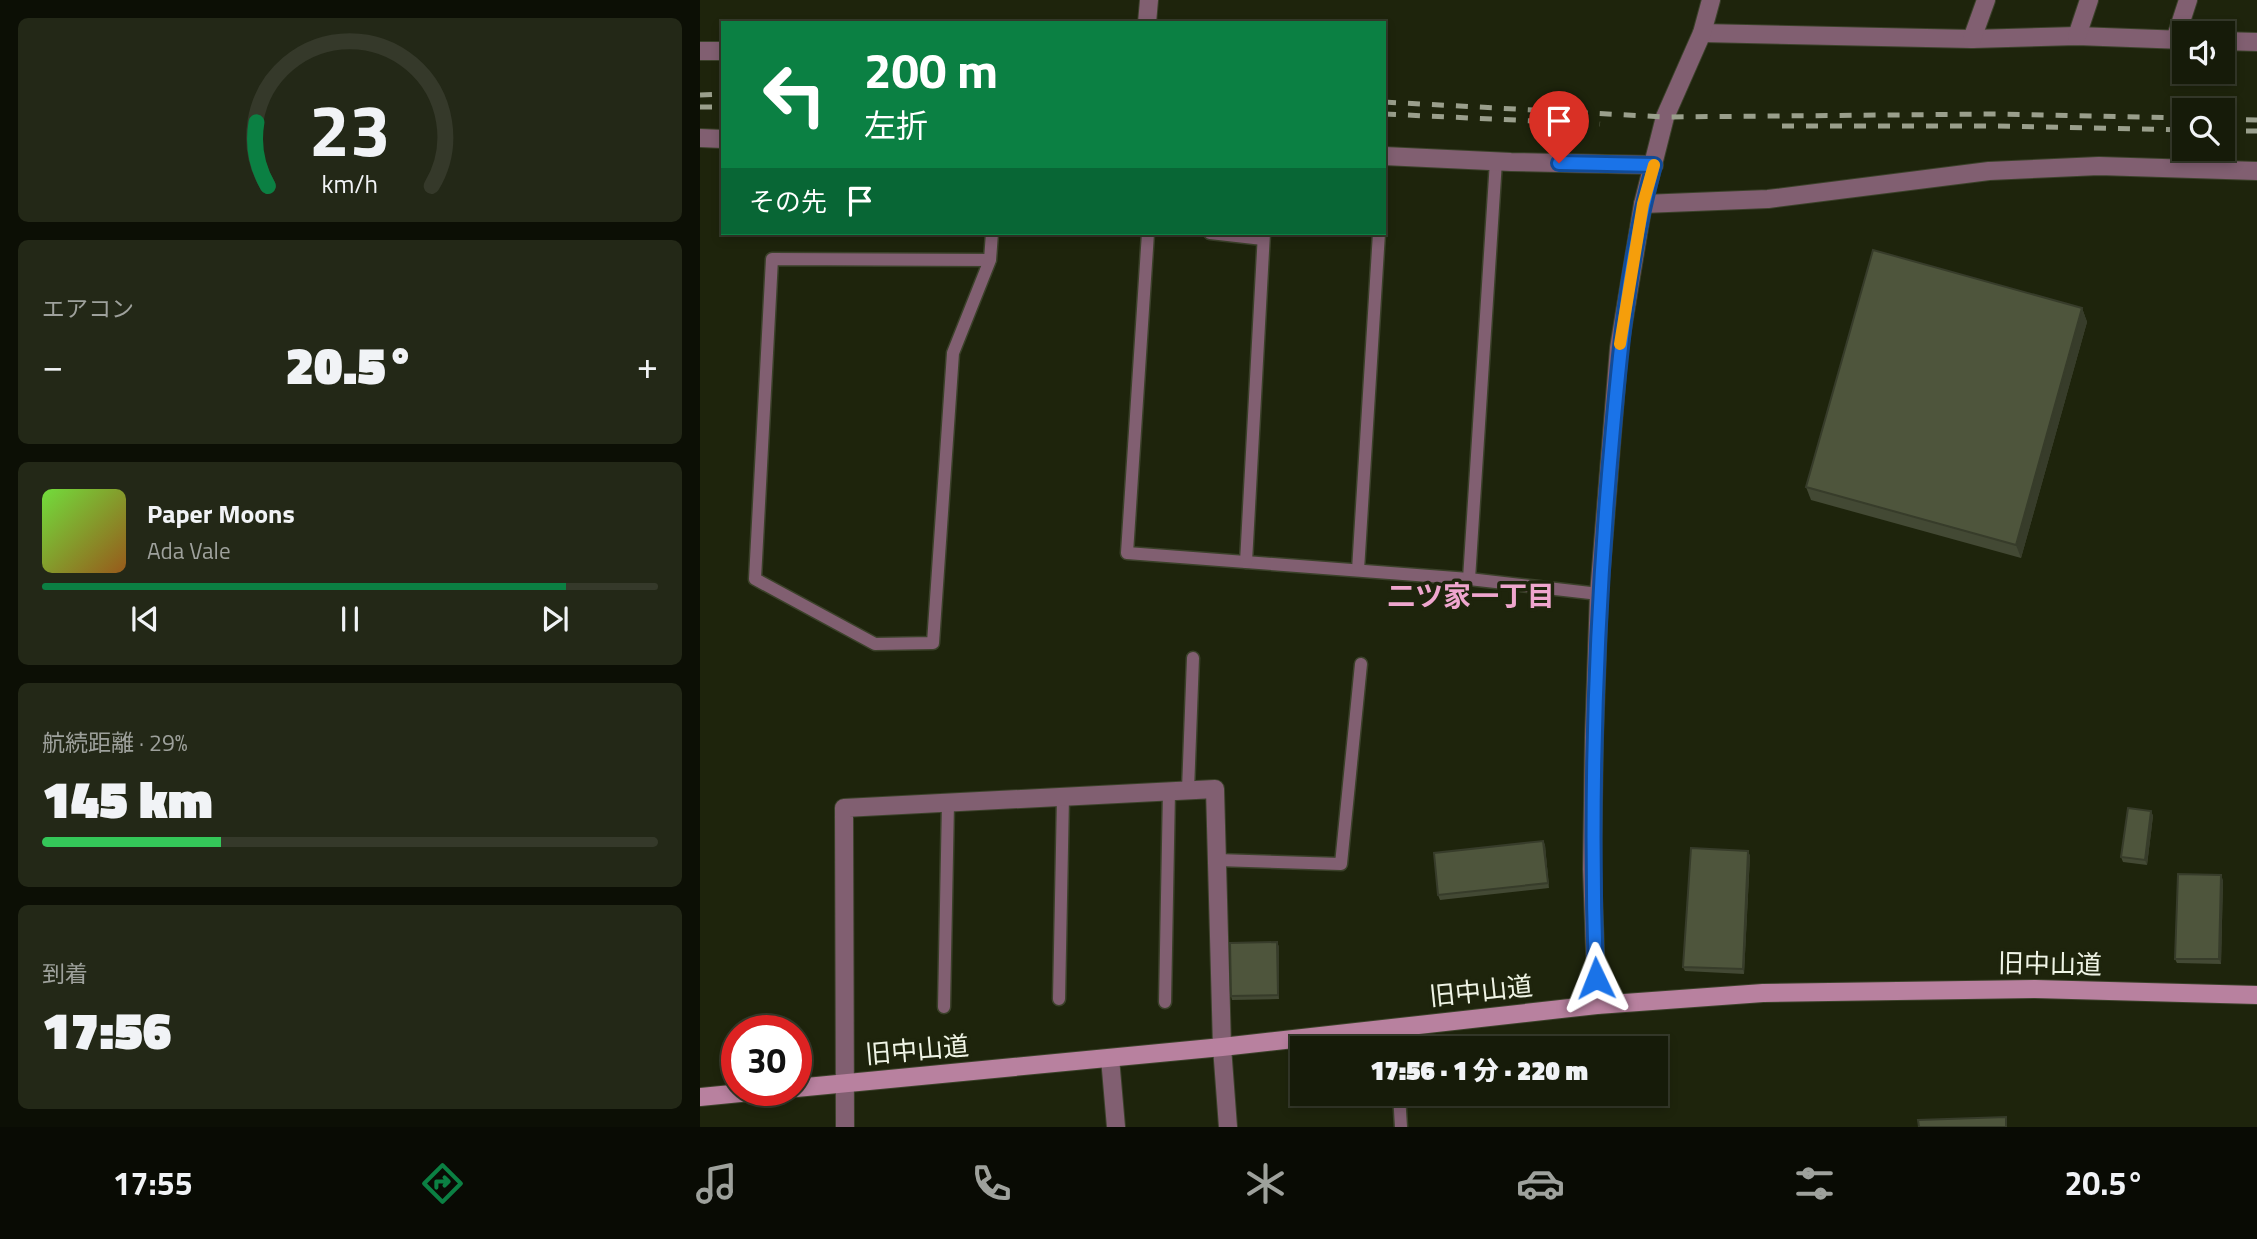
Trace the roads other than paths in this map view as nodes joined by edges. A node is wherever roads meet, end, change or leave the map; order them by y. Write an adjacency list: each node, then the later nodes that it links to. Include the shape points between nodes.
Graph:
1 (1149, 0): 6 (street)
2 (1711, 0): 8 (street)
3 (1986, 0): 10 (street)
4 (2089, 0): 9 (street)
5 (2188, 0): 7 (street)
6 (1147, 21)
7 (2184, 21)
8 (1702, 33): 10 (street); 20 (street, via 1665,117)
9 (2077, 36): 10 (street); 11 (street)
10 (1972, 38)
11 (2172, 40)
12 (2235, 41): 13 (street)
13 (2257, 42)
14 (700, 51): 15 (street)
15 (721, 51)
16 (700, 138): 17 (street)
17 (721, 139)
18 (1386, 156): 19 (street)
19 (1496, 161): 20 (street); 31 (lane)
20 (1654, 165): 22 (street)
21 (2257, 171): 22 (street, via 2099,166 1989,170 1768,199)
22 (1643, 204): 32 (street, via 1619,348)
23 (992, 235): 28 (lane)
24 (1148, 235): 29 (lane, via 1127,553)
25 (1245, 235): 27 (lane)
26 (1379, 235): 30 (lane)
27 (1263, 236): 29 (lane)
28 (990, 260): 28 (lane, via 772,259 755,579 875,644 933,643 953,353)
29 (1246, 562): 30 (lane)
30 (1358, 570): 31 (lane)
31 (1469, 579): 32 (lane)
32 (1599, 594): 43 (street, via 1592,869)
33 (1193, 658): 35 (lane)
34 (1361, 664): 39 (lane, via 1340,864)
35 (1188, 790): 36 (street); 39 (street, via 1215,789)
36 (1169, 791): 37 (street); 42 (lane)
37 (1063, 797): 38 (street); 41 (lane)
38 (948, 803): 44 (lane); 49 (street, via 844,808)
39 (1217, 860): 47 (street)
40 (2257, 995): 43 (main road, 旧中山道, via 2035,989 1777,993)
41 (1059, 999)
42 (1165, 1002)
43 (1597, 1005): 45 (main road, 旧中山道)
44 (944, 1007)
45 (1396, 1027): 46 (lane); 47 (main road, 旧中山道)
46 (1396, 1036)
47 (1222, 1047): 48 (main road, 旧中山道); 56 (street)
48 (1111, 1058): 49 (main road, 旧中山道); 55 (street)
49 (847, 1083): 50 (main road, 旧中山道); 54 (street)
50 (812, 1086)
51 (721, 1095): 52 (main road)
52 (700, 1097)
53 (1400, 1106): 57 (lane)
54 (845, 1127)
55 (1116, 1127)
56 (1228, 1127)
57 (1401, 1127)

